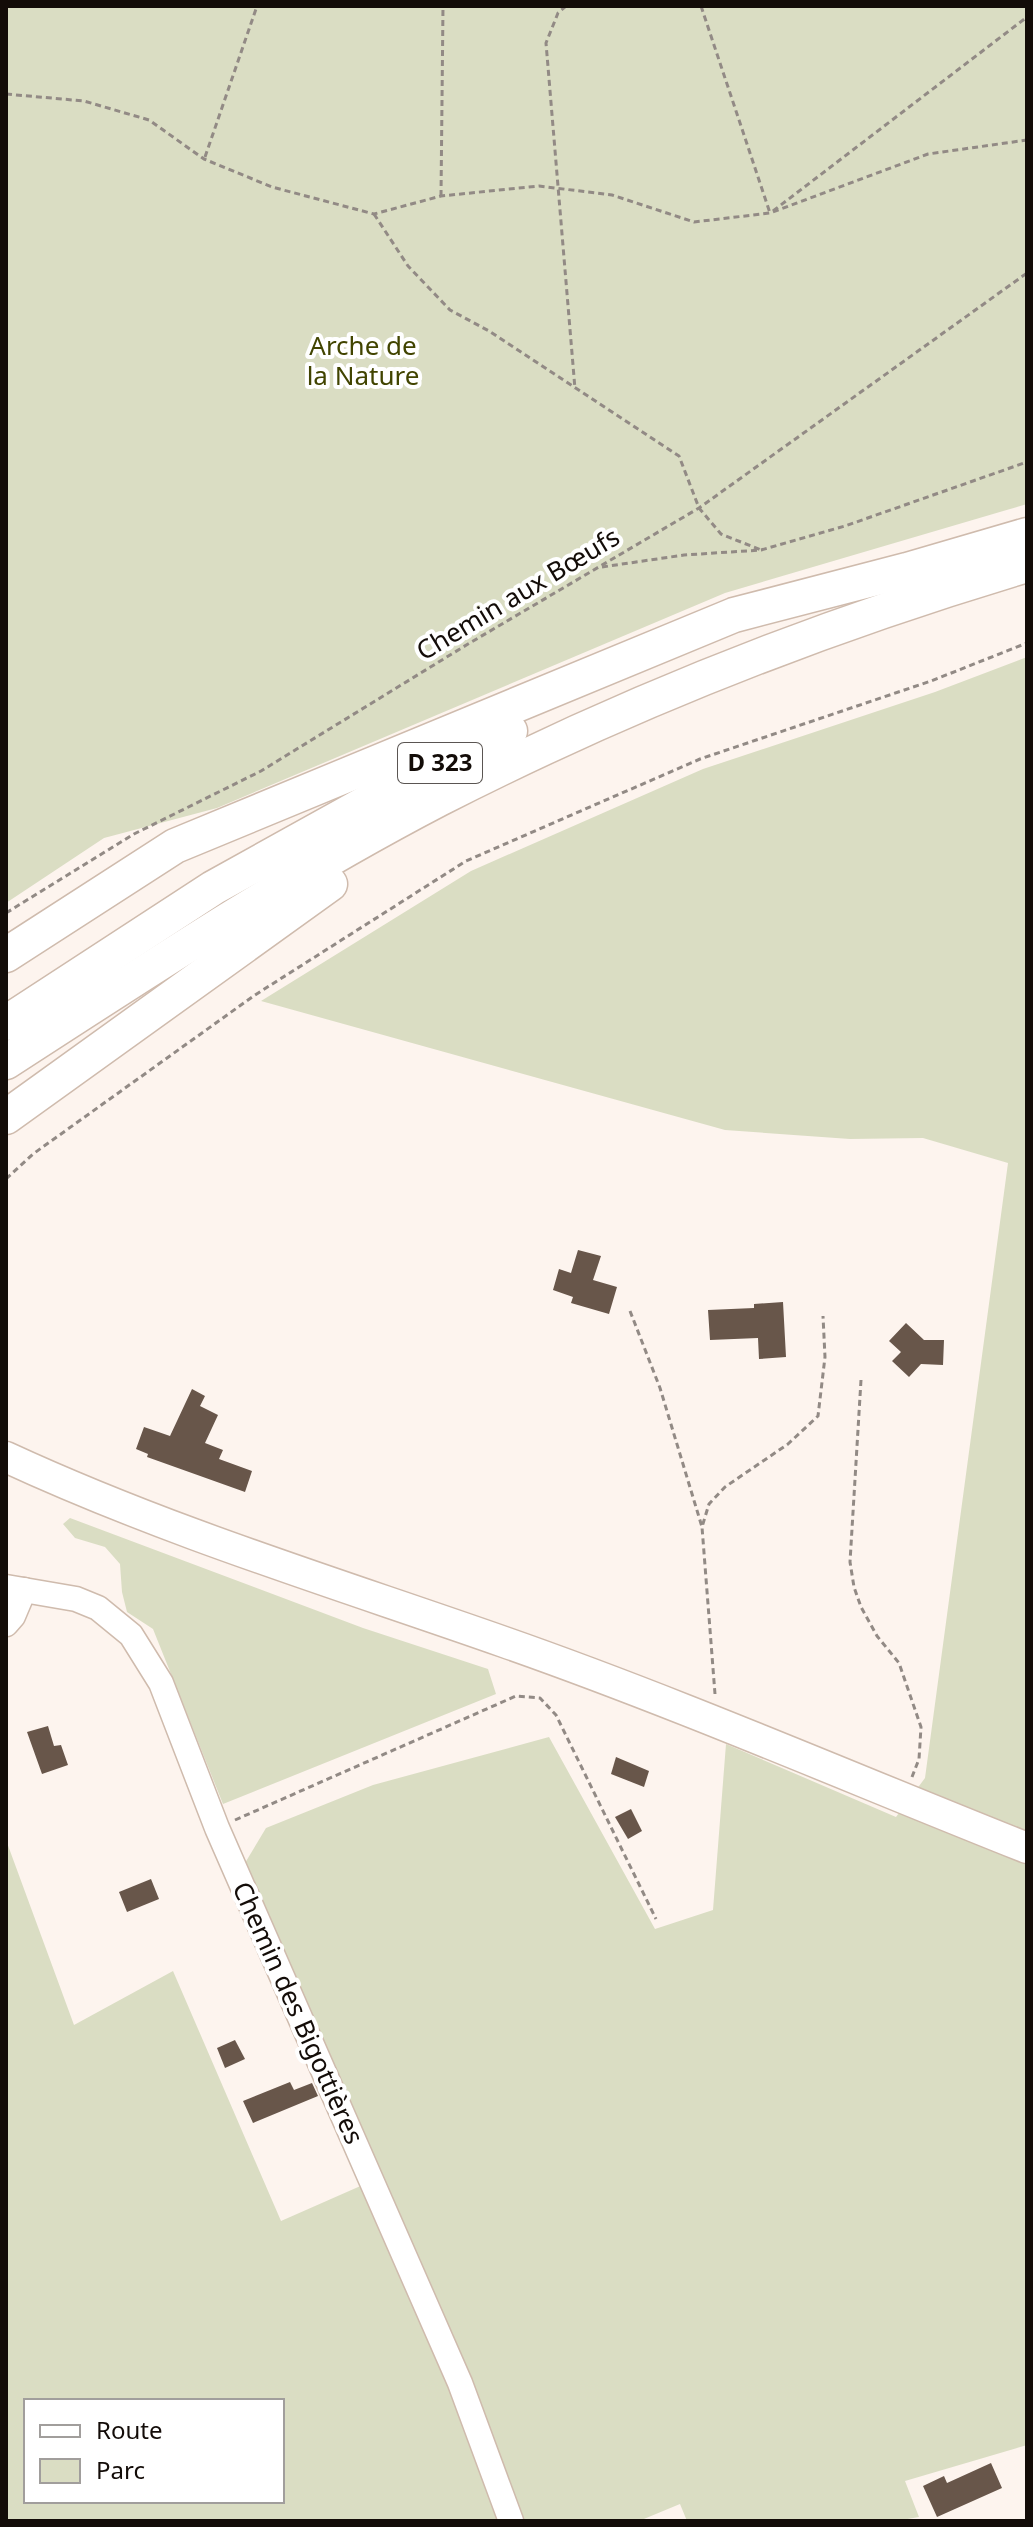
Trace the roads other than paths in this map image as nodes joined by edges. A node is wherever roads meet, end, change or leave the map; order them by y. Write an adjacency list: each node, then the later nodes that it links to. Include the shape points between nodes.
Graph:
1 (1027, 535): 3 (highway, D 323)
2 (1027, 565): 4 (highway, D 323, via 788,645)
3 (907, 570): 5 (highway, via 734,615 175,846); 6 (highway, D 323, via 662,661 422,772 213,888)
4 (505, 766): 7 (highway, D 323, via 229,917); 8 (highway, via 444,816 309,897)
5 (6, 955)
6 (6, 1023)
7 (6, 1062)
8 (6, 1117)
9 (6, 1457): 11 (main road)
10 (6, 1480): 11 (main road)
11 (88, 1495): 14 (main road, via 717,1722)
12 (15, 1589): 13 (street, via 13,1616); 15 (street, Chemin des Bigottières, via 98,1608 131,1635 161,1683 217,1828 460,2383)
13 (6, 1624)
14 (1027, 1848)
15 (511, 2521)

